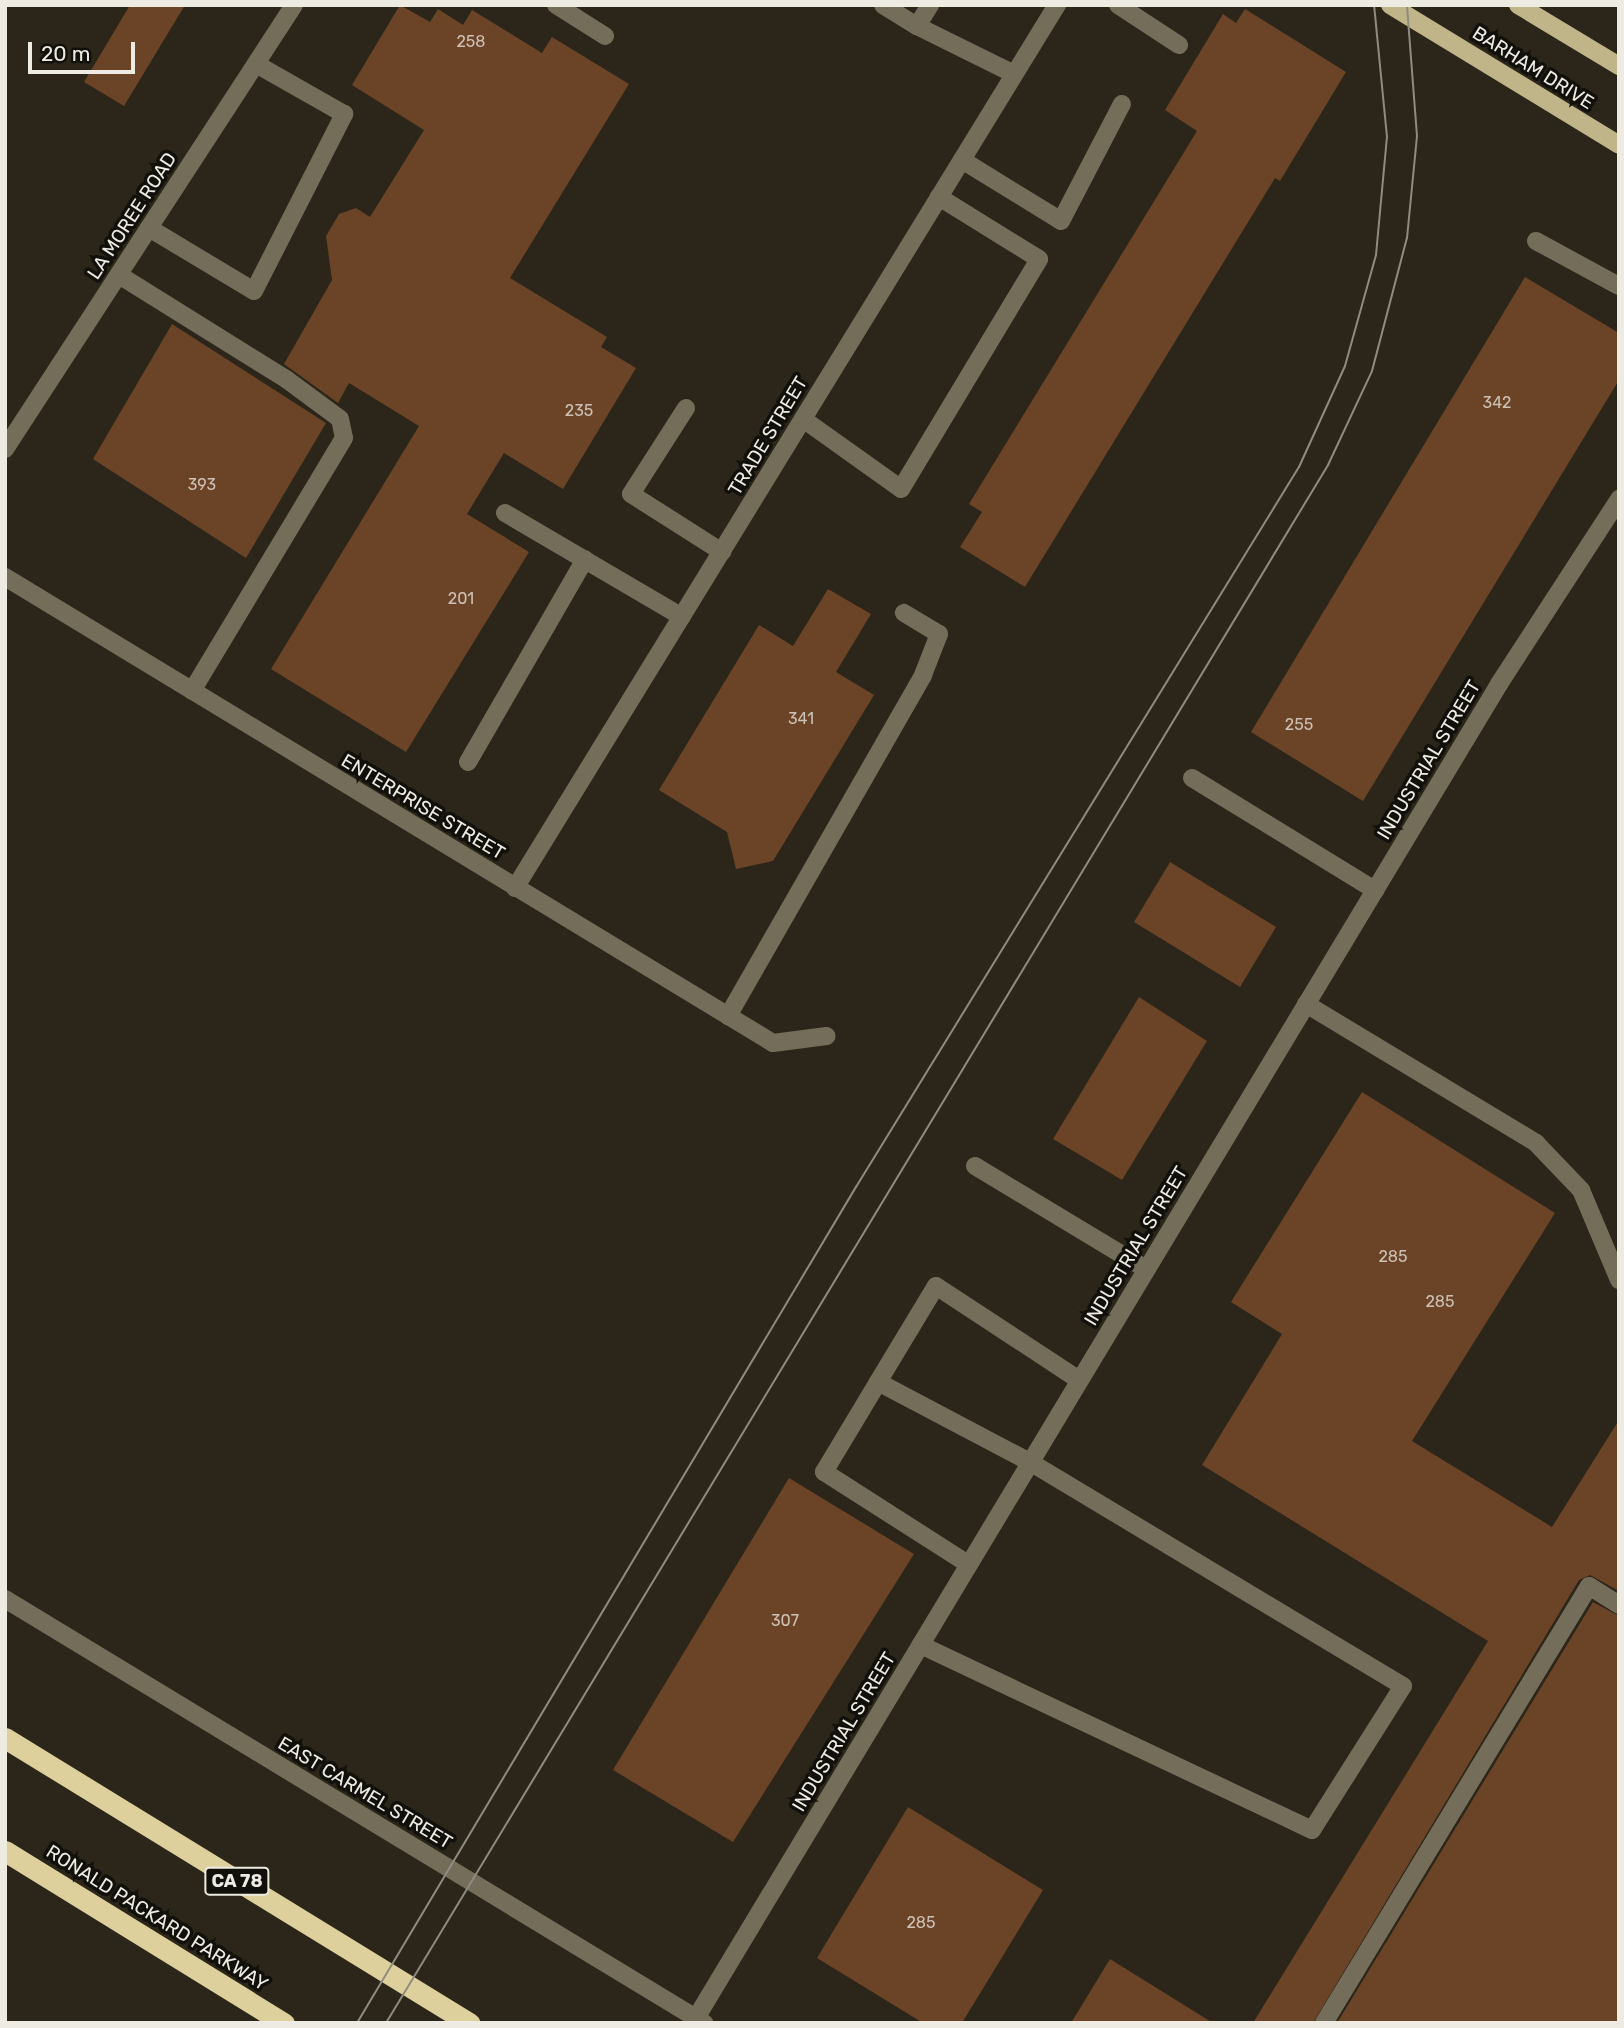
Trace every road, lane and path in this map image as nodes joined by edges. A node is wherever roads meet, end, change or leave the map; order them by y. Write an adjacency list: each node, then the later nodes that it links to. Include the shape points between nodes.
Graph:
1 (295, 5): 12 (street, LA MOREE ROAD)
2 (556, 5): 10 (street)
3 (883, 5): 9 (street)
4 (930, 5): 9 (street)
5 (1057, 5): 14 (street, TRADE STREET)
6 (1118, 5): 11 (street)
7 (1390, 5): 16 (main road, BARHAM DRIVE)
8 (1518, 5): 13 (main road)
9 (917, 26): 14 (street)
10 (605, 36)
11 (1179, 45)
12 (256, 64): 19 (street, LA MOREE ROAD); 19 (street, via 344,114 254,291)
13 (1619, 66)
14 (1014, 74): 17 (street, TRADE STREET)
15 (1122, 104): 17 (street, via 1061,221)
16 (1619, 145)
17 (962, 160): 18 (street, TRADE STREET)
18 (939, 197): 24 (street, TRADE STREET); 24 (street, via 1038,259 901,489)
19 (149, 228): 21 (street, LA MOREE ROAD)
20 (1536, 241): 22 (street)
21 (119, 275): 25 (street, LA MOREE ROAD); 33 (street, via 297,387 340,419 344,438)
22 (1619, 286)
23 (686, 408): 28 (street, via 631,494)
24 (803, 419): 28 (street, TRADE STREET)
25 (5, 449)
26 (1619, 499): 37 (street, INDUSTRIAL STREET)
27 (505, 513): 29 (street)
28 (722, 552): 32 (street, TRADE STREET)
29 (585, 559): 32 (street); 34 (street)
30 (5, 577): 33 (street, ENTERPRISE STREET)
31 (904, 613): 39 (street, via 939,634 923,675)
32 (682, 617): 36 (street, TRADE STREET)
33 (192, 691): 36 (street, ENTERPRISE STREET)
34 (468, 762)
35 (1192, 778): 37 (street)
36 (515, 888): 39 (street, ENTERPRISE STREET)
37 (1375, 890): 38 (street, INDUSTRIAL STREET)
38 (1306, 1004): 42 (street, INDUSTRIAL STREET); 43 (street, via 1536,1143 1581,1190)
39 (728, 1016): 40 (street, ENTERPRISE STREET, via 773,1043)
40 (827, 1036)
41 (975, 1166): 42 (street)
42 (1146, 1269): 44 (street, INDUSTRIAL STREET)
43 (1619, 1280)
44 (1079, 1380): 45 (street, via 936,1286); 46 (street, INDUSTRIAL STREET)
45 (878, 1382): 46 (street); 47 (street, via 824,1472)
46 (1030, 1462): 47 (street, INDUSTRIAL STREET); 50 (street, via 1404,1686 1312,1830)
47 (968, 1564): 50 (street, INDUSTRIAL STREET)
48 (5, 1599): 53 (street, EAST CARMEL STREET)
49 (1619, 1605): 56 (street, via 1589,1586)
50 (920, 1645): 53 (street, INDUSTRIAL STREET)
51 (5, 1738): 55 (highway, CA 78)
52 (5, 1851): 54 (highway, RONALD PACKARD PARKWAY)
53 (700, 2020)
54 (284, 2023)
55 (469, 2023)
56 (1324, 2023)

